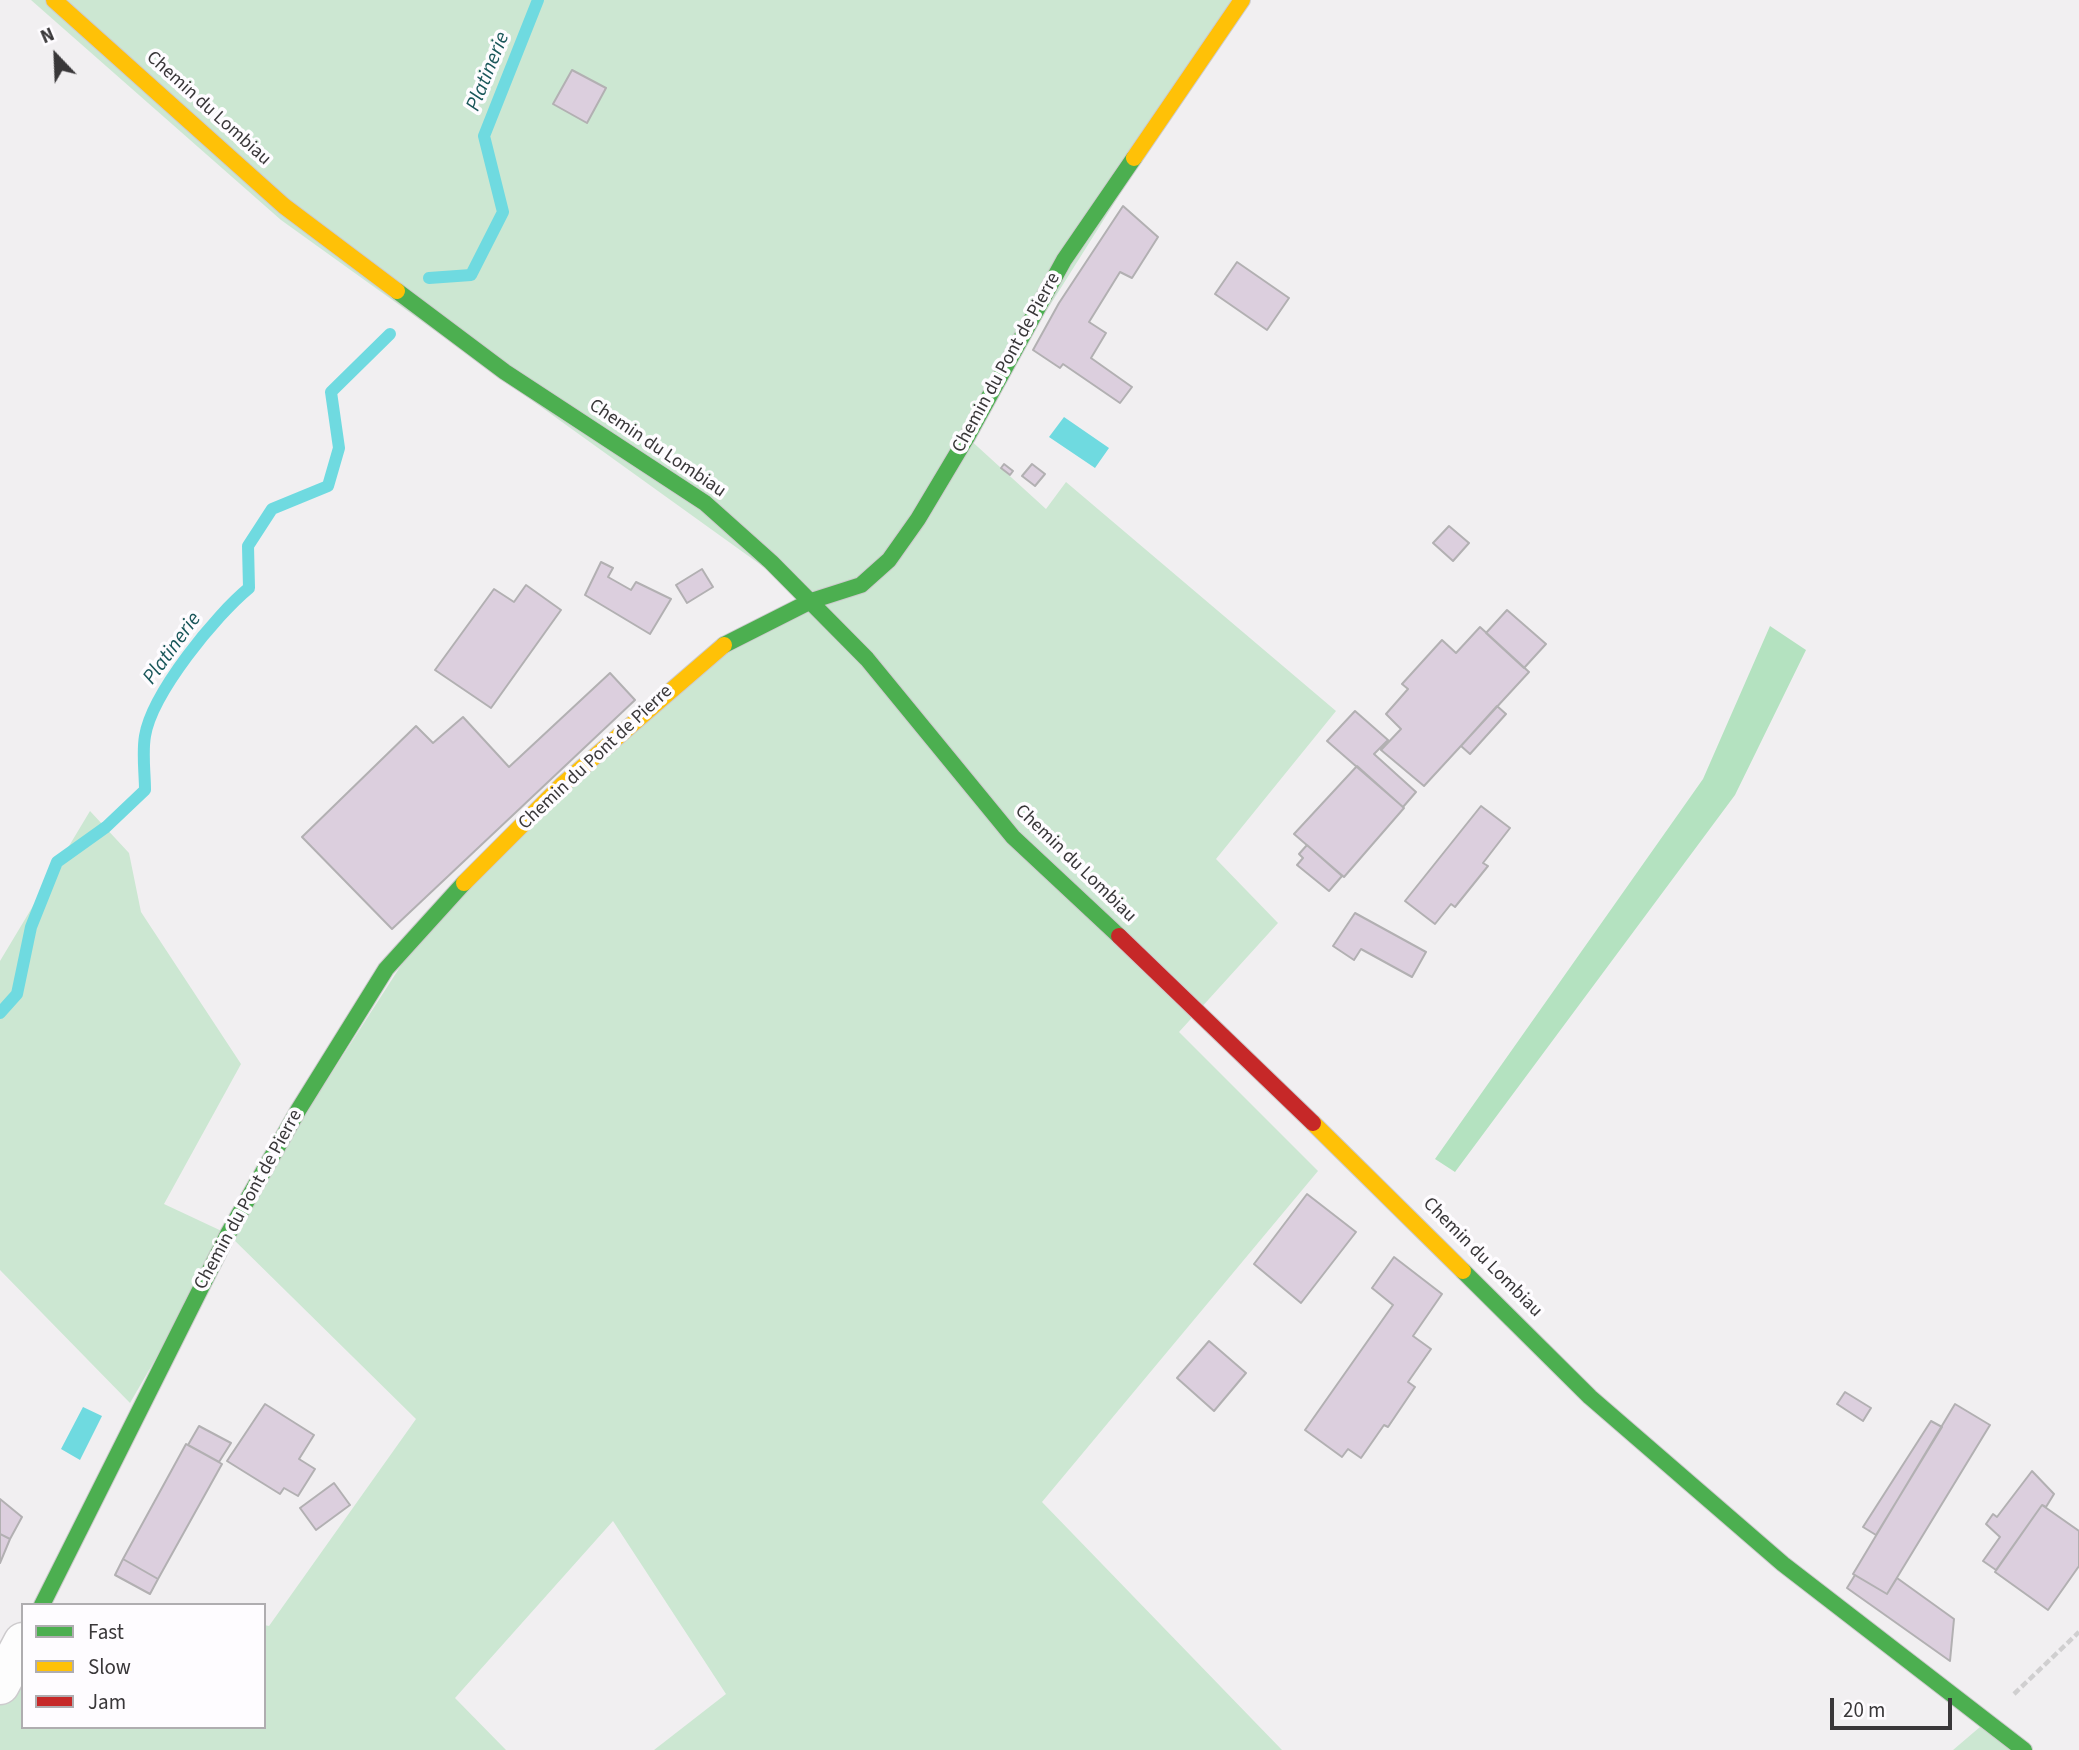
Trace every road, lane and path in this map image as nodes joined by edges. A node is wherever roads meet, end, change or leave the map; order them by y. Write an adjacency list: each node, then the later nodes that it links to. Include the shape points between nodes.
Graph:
1 (54, 0): 3 (street, Chemin du Lombiau, via 284,206 505,372 705,503)
2 (1242, 0): 3 (street, Chemin du Pont de Pierre, via 1064,260 967,438 889,560 861,585)
3 (811, 601): 4 (street, Chemin du Pont de Pierre, via 718,649 693,670 554,794 436,911 386,969 228,1234); 8 (street, Chemin du Lombiau, via 867,659 1013,837 1240,1049 1590,1396 1783,1564)
4 (43, 1603)
5 (2079, 1632): 8 (path)
6 (21, 1646): 7 (street)
7 (0, 1685)
8 (1987, 1721): 9 (street, Chemin du Lombiau)
9 (2024, 1750)

